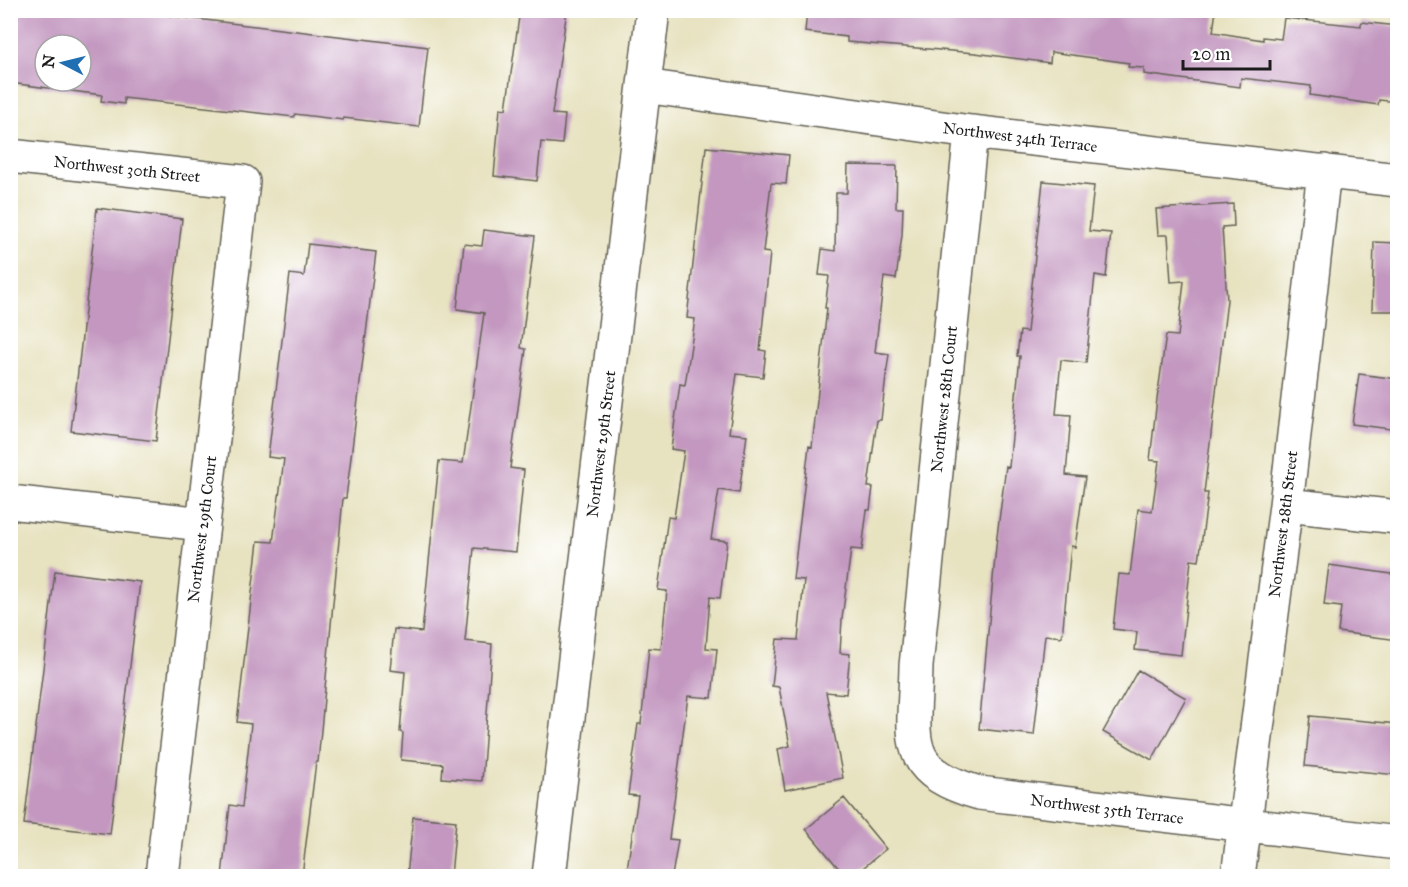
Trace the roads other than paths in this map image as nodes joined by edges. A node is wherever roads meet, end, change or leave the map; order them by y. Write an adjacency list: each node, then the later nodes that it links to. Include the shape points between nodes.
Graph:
1 (653, 10): 2 (street, Northwest 29th Street)
2 (644, 86): 3 (street, Northwest 34th Terrace); 16 (street, Northwest 29th Street)
3 (971, 132): 5 (street, Northwest 34th Terrace); 12 (street, Northwest 28th Court)
4 (10, 156): 7 (street, Northwest 30th Street)
5 (1324, 171): 6 (street, Northwest 34th Terrace); 9 (street, Northwest 28th Street)
6 (1398, 180)
7 (243, 182): 11 (street, Northwest 29th Court)
8 (10, 502): 11 (street)
9 (1286, 505): 10 (street); 13 (street, Northwest 28th Street)
10 (1398, 517)
11 (203, 524): 15 (street, Northwest 29th Court)
12 (916, 666): 13 (street, Northwest 35th Terrace, via 915,749 924,765 949,784 979,793)
13 (1245, 825): 14 (street, Northwest 35th Terrace); 17 (street, Northwest 28th Street)
14 (1398, 843)
15 (162, 876)
16 (549, 876)
17 (1238, 876)

